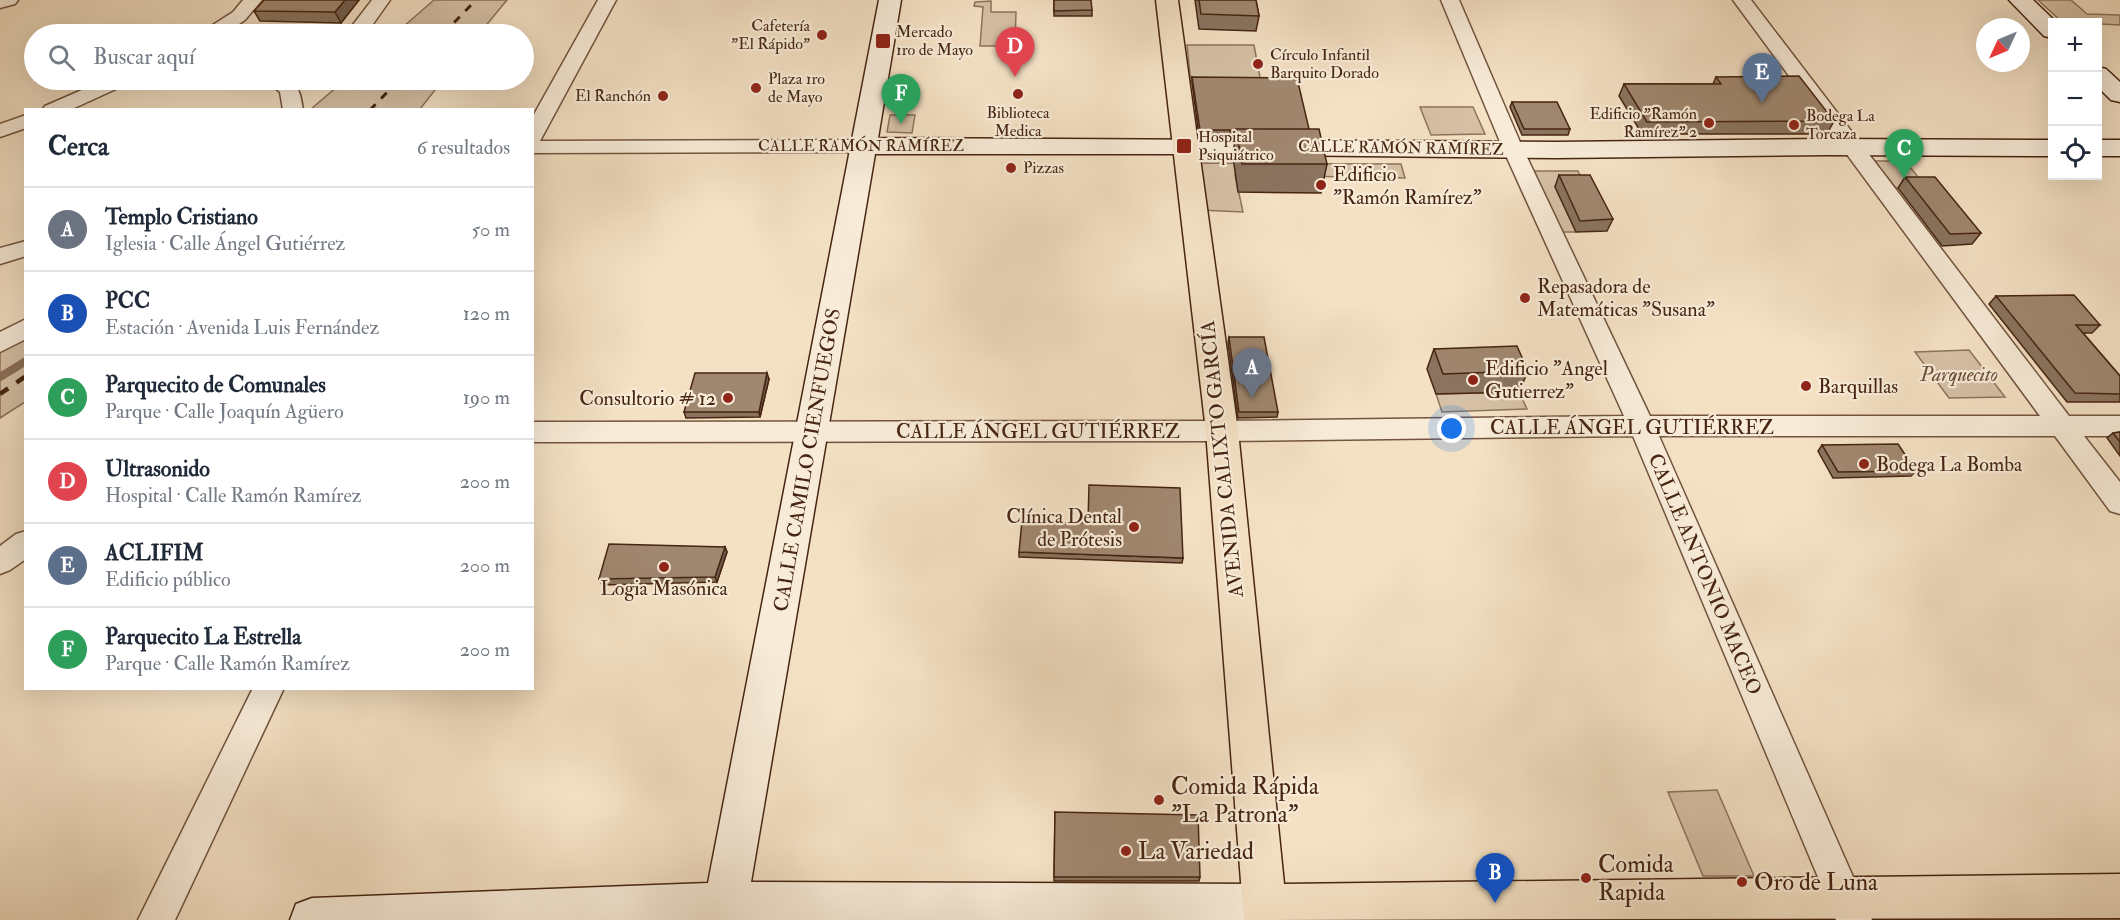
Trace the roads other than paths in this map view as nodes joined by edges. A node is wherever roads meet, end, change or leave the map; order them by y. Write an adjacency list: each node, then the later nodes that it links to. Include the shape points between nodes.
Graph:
1 (9, 0): 10 (street)
2 (253, 0): 11 (street)
3 (381, 0): 12 (street)
4 (607, 0): 22 (street)
5 (890, 0): 23 (street, CALLE CAMILO CIENFUEGOS)
6 (1167, 0): 24 (main road, AVENIDA CALIXTO GARCÍA)
7 (1450, 0): 30 (street, CALLE ANTONIO MACEO)
8 (1742, 0): 26 (street)
9 (2020, 0): 13 (street)
10 (0, 3)
11 (227, 24)
12 (363, 24)
13 (2048, 27)
14 (2102, 79): 17 (street)
15 (97, 90): 18 (street)
16 (290, 90): 19 (street)
17 (2120, 95)
18 (57, 108)
19 (293, 108)
20 (24, 122): 21 (street)
21 (0, 131)
22 (534, 134)
23 (865, 146): 24 (street, CALLE RAMÓN RAMÍREZ); 25 (street, CALLE RAMÓN RAMÍREZ); 40 (street, CALLE CAMILO CIENFUEGOS)
24 (1184, 146): 30 (street, CALLE RAMÓN RAMÍREZ); 38 (main road, AVENIDA CALIXTO GARCÍA)
25 (534, 147)
26 (1854, 147): 27 (street, CALLE RAMÓN RAMÍREZ); 30 (street, CALLE RAMÓN RAMÍREZ); 36 (street)
27 (2048, 148)
28 (2102, 148): 29 (street)
29 (2120, 148)
30 (1513, 149): 35 (street, CALLE ANTONIO MACEO)
31 (24, 249): 32 (street)
32 (0, 256)
33 (24, 328): 34 (street)
34 (0, 343)
35 (1642, 426): 36 (street, CALLE ÁNGEL GUTIÉRREZ); 38 (street, CALLE ÁNGEL GUTIÉRREZ); 46 (street, CALLE ANTONIO MACEO)
36 (2062, 426): 37 (street, CALLE ÁNGEL GUTIÉRREZ); 41 (street)
37 (2120, 426)
38 (1222, 431): 40 (street, CALLE ÁNGEL GUTIÉRREZ); 48 (main road, AVENIDA CALIXTO GARCÍA)
39 (534, 432): 40 (street, CALLE ÁNGEL GUTIÉRREZ)
40 (813, 432): 47 (street, CALLE CAMILO CIENFUEGOS)
41 (2120, 503)
42 (24, 544): 43 (street)
43 (0, 562)
44 (268, 690): 49 (street)
45 (2120, 896): 46 (main road)
46 (1850, 909): 48 (main road)
47 (724, 912): 48 (street); 50 (street)
48 (1265, 913)
49 (156, 920)
50 (312, 920)

